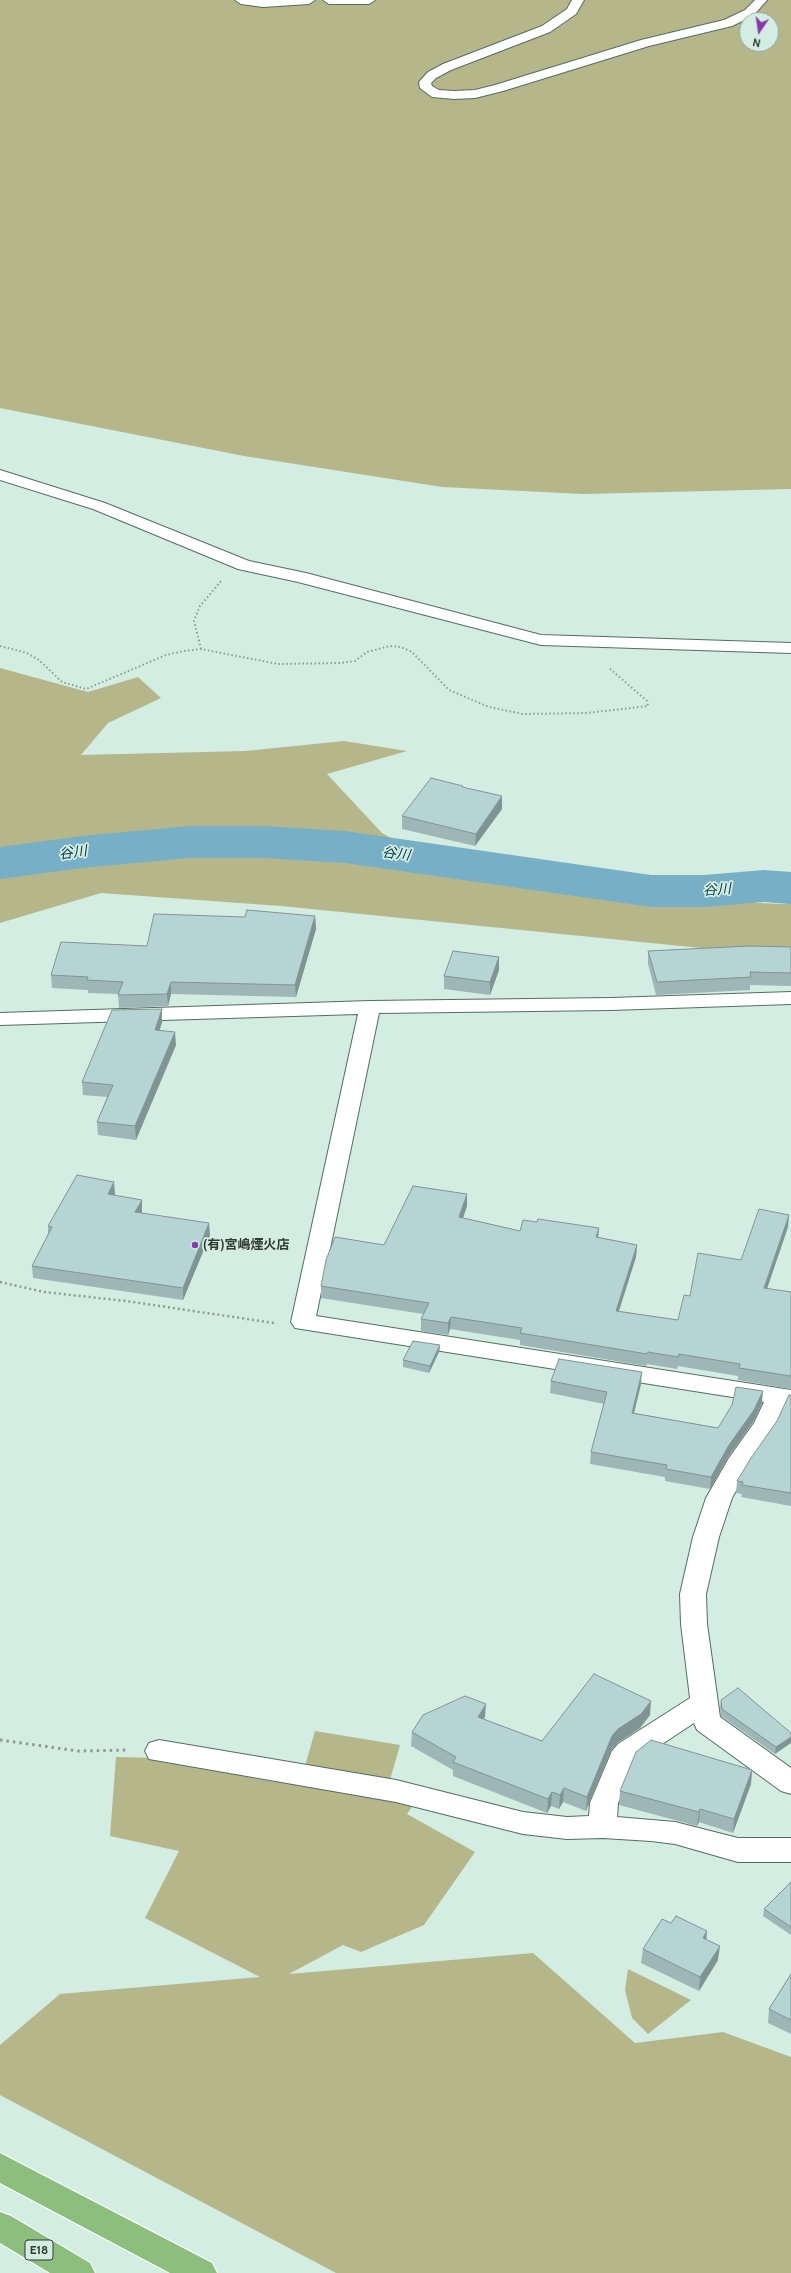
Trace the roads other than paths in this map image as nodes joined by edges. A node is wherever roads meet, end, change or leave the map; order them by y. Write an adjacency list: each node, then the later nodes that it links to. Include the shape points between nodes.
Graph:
1 (241, 0): 2 (street, via 263,3)
2 (309, 0)
3 (329, 0): 4 (street)
4 (369, 0)
5 (578, 0): 6 (street, via 572,12 546,29 447,67 425,82 426,88 436,94 454,95 475,94 499,88 645,43 728,23 749,13)
6 (762, 0)
7 (0, 475): 8 (street, via 99,506 244,565 300,577 541,640)
8 (791, 648)
9 (791, 998): 10 (street, via 611,1004)
10 (370, 1007): 11 (street); 12 (street, via 302,1322)
11 (0, 1019)
12 (785, 1397): 13 (street, via 738,1464 719,1498 706,1537 693,1594)
13 (703, 1703): 15 (street, via 707,1722); 16 (street, via 628,1752 622,1759 604,1803)
14 (159, 1751): 16 (street, via 396,1791 523,1823 567,1828)
15 (791, 1783)
16 (603, 1827): 17 (street, via 669,1832 738,1850)
17 (791, 1850)
18 (0, 2167): 21 (highway)
19 (0, 2226): 20 (highway, E18)
20 (79, 2273)
21 (201, 2273)

